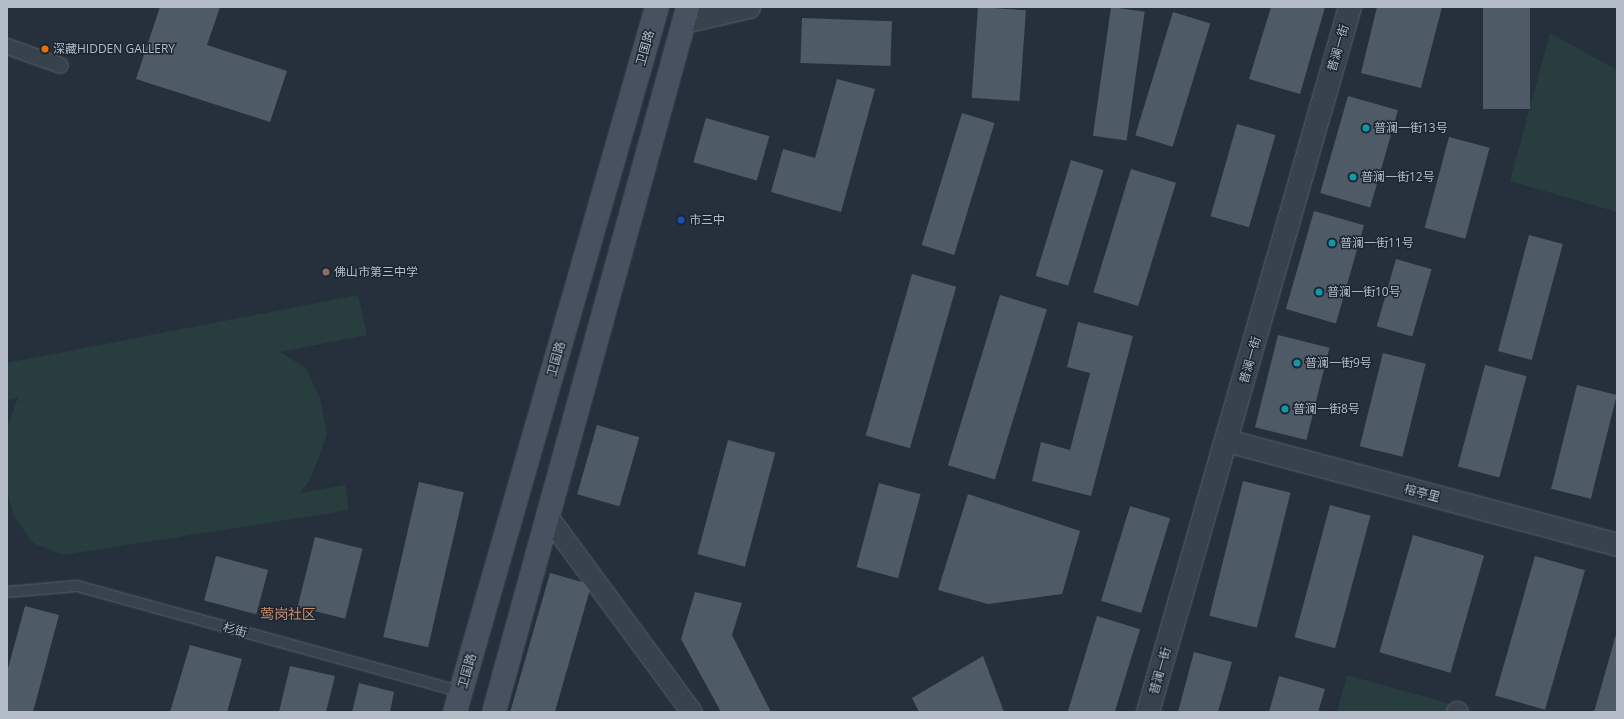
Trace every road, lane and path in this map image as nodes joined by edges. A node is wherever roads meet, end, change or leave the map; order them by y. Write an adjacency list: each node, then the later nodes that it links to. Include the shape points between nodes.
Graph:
1 (657, 7): 11 (main road, 卫国路)
2 (749, 7): 4 (street)
3 (1350, 7): 7 (street, 普澜一街)
4 (686, 14): 8 (main road)
5 (7, 46): 6 (street)
6 (60, 65)
7 (1227, 441): 9 (street, 榕亭里); 14 (street, 普澜一街)
8 (548, 517): 12 (main road); 13 (street)
9 (1617, 545)
10 (7, 592): 11 (lane, 杉街, via 77,586)
11 (458, 702)
12 (494, 712)
13 (692, 712)
14 (1148, 712)

